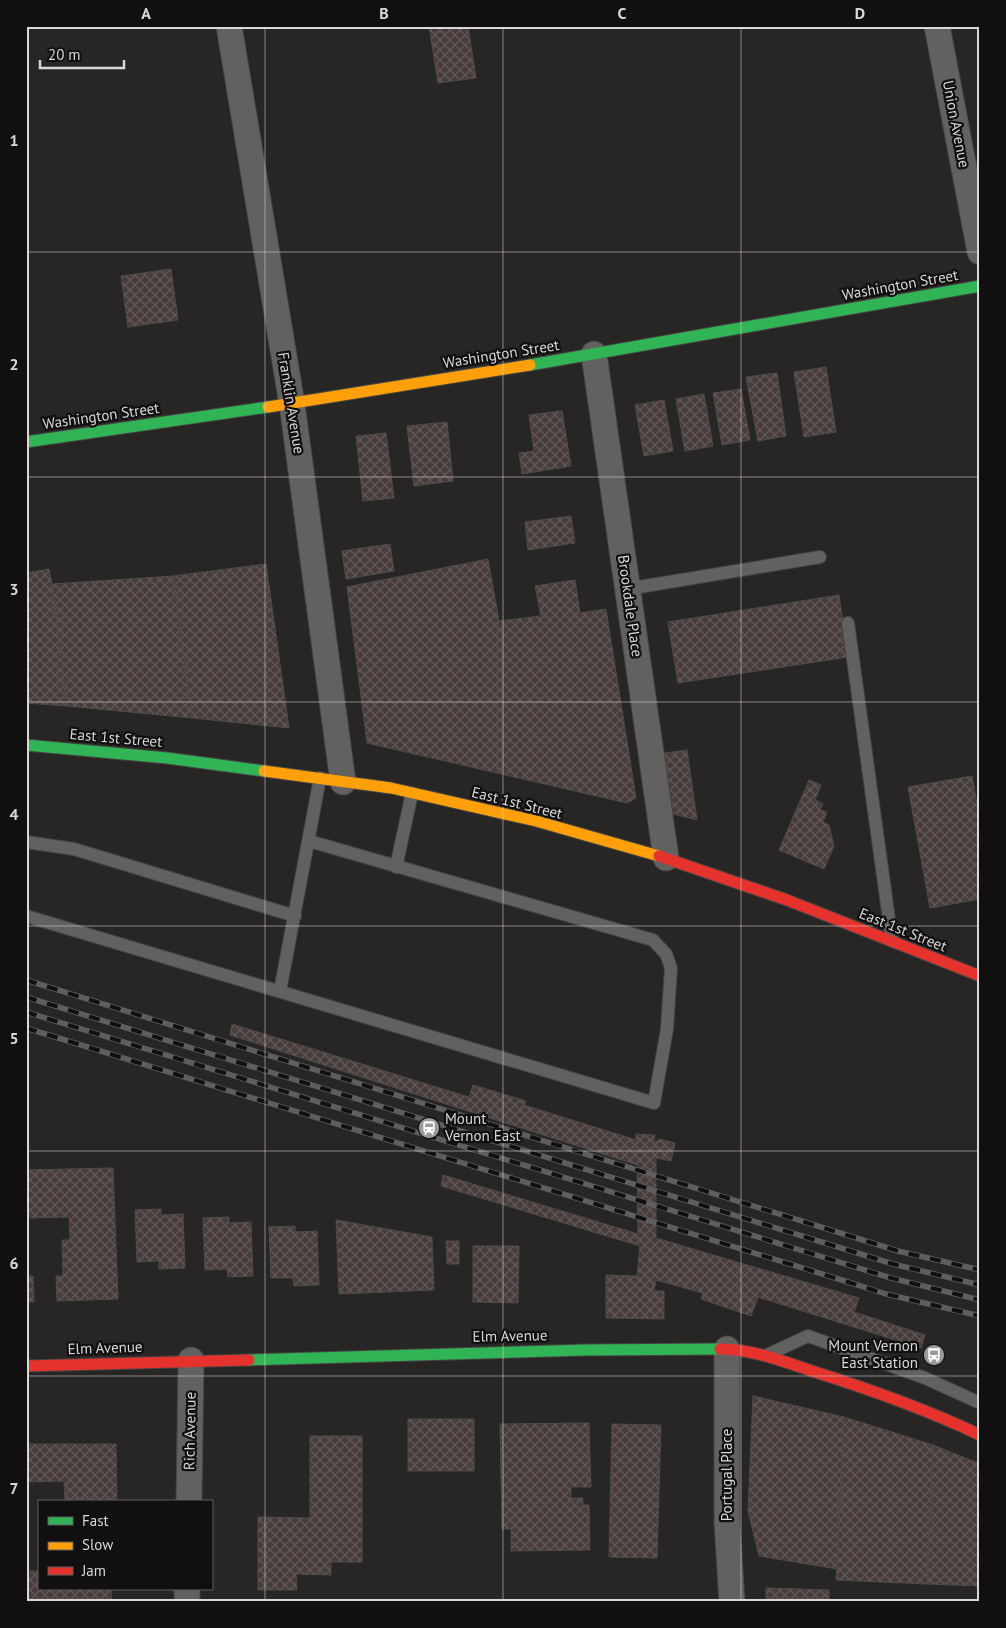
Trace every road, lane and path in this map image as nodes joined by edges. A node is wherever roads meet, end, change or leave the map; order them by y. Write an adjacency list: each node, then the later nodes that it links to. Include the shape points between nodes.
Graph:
1 (229, 26): 7 (street, Franklin Avenue)
2 (937, 26): 3 (street, Union Avenue)
3 (977, 220): 4 (street, Union Avenue)
4 (980, 252)
5 (980, 286): 6 (street, Washington Street)
6 (594, 354): 7 (street, Washington Street); 10 (street, Brookdale Place)
7 (292, 404): 8 (street, Washington Street); 13 (street, Franklin Avenue)
8 (26, 442)
9 (820, 557): 10 (lane)
10 (627, 588): 17 (street, Brookdale Place)
11 (848, 623): 21 (lane)
12 (26, 745): 13 (street, East 1st Street, via 167,758)
13 (331, 780): 14 (street, East 1st Street); 15 (lane)
14 (412, 793): 17 (street, East 1st Street, via 536,821); 18 (lane)
15 (309, 841): 18 (lane); 20 (lane)
16 (26, 842): 20 (lane, via 74,849)
17 (666, 858): 21 (street, East 1st Street, via 788,900)
18 (396, 867): 23 (lane, via 653,940 666,954 670,968 667,1029 654,1103)
19 (26, 916): 23 (lane)
20 (295, 916): 23 (lane)
21 (892, 941): 22 (street, East 1st Street)
22 (980, 976)
23 (280, 991)
24 (726, 1349): 25 (street, Elm Avenue); 26 (street, Elm Avenue); 31 (street, Portugal Place, via 727,1522)
25 (766, 1356): 28 (lane, via 808,1336 925,1378); 29 (street, Elm Avenue, via 862,1387)
26 (190, 1360): 27 (street, Elm Avenue); 30 (street, Rich Avenue)
27 (26, 1366)
28 (980, 1403)
29 (980, 1435)
30 (189, 1500)
31 (732, 1602)

